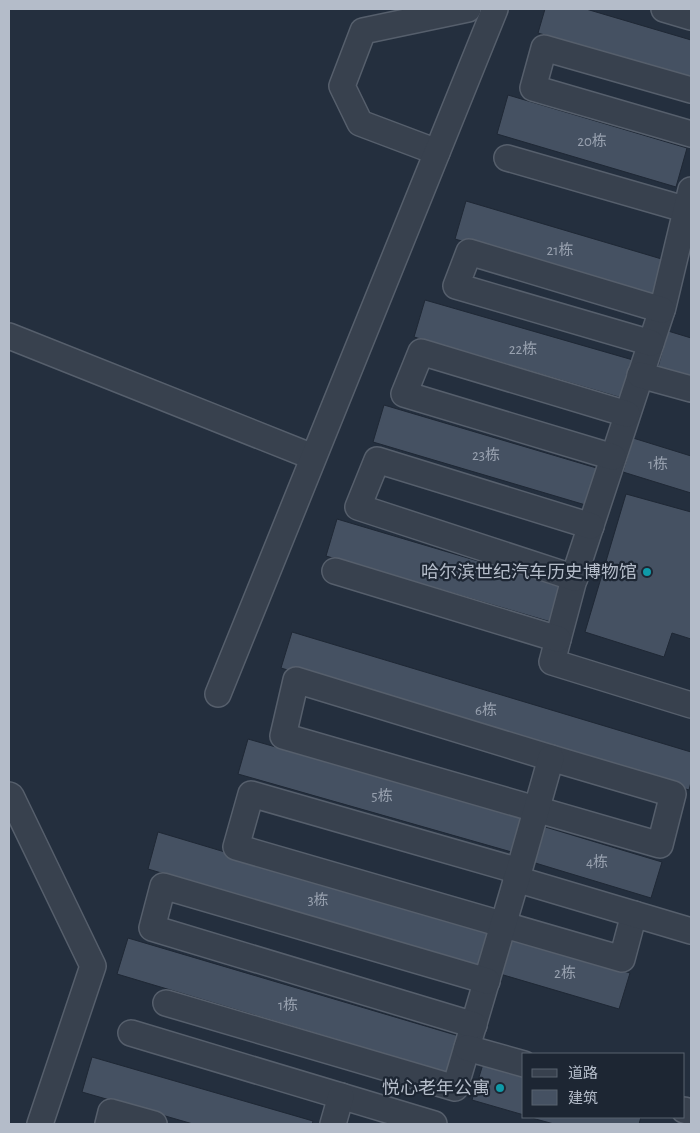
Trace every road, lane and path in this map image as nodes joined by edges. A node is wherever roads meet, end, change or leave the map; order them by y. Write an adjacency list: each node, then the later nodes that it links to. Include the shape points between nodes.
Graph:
1 (468, 9): 7 (street, via 363,31 342,86 360,122)
2 (494, 9): 7 (street)
3 (664, 9): 4 (street)
4 (691, 17)
5 (691, 90): 6 (street, via 544,48 533,88)
6 (691, 134)
7 (437, 152): 17 (street)
8 (507, 158): 9 (street)
9 (690, 204): 10 (street)
10 (682, 267): 11 (street)
11 (662, 310): 13 (street); 13 (street, via 469,252 456,286)
12 (9, 336): 17 (street)
13 (651, 344): 14 (street)
14 (640, 375): 15 (street); 16 (street)
15 (691, 389)
16 (627, 414): 18 (street); 18 (street, via 421,352 404,394)
17 (313, 457): 23 (street)
18 (613, 457): 19 (street)
19 (591, 526): 21 (street); 21 (street, via 377,460 358,506)
20 (335, 572): 22 (street)
21 (575, 578): 22 (street)
22 (558, 639): 24 (street, via 552,662)
23 (218, 694)
24 (691, 705)
25 (551, 758): 27 (street); 27 (street, via 673,794 660,845); 27 (street, via 296,680 283,736)
26 (9, 795): 38 (street, via 93,966)
27 (536, 809): 28 (street)
28 (518, 875): 29 (street); 30 (street); 30 (street, via 251,794 236,847)
29 (634, 914): 30 (street, via 622,960); 31 (street)
30 (503, 926): 32 (street)
31 (691, 931)
32 (487, 982): 35 (street); 35 (street, via 163,886 152,928)
33 (166, 1003): 35 (street, via 455,1088)
34 (131, 1033): 37 (street)
35 (471, 1037): 36 (street)
36 (522, 1063)
37 (341, 1096): 41 (street); 42 (street)
38 (40, 1124)
39 (108, 1124): 40 (street, via 112,1112)
40 (154, 1124)
41 (332, 1124)
42 (434, 1124)

